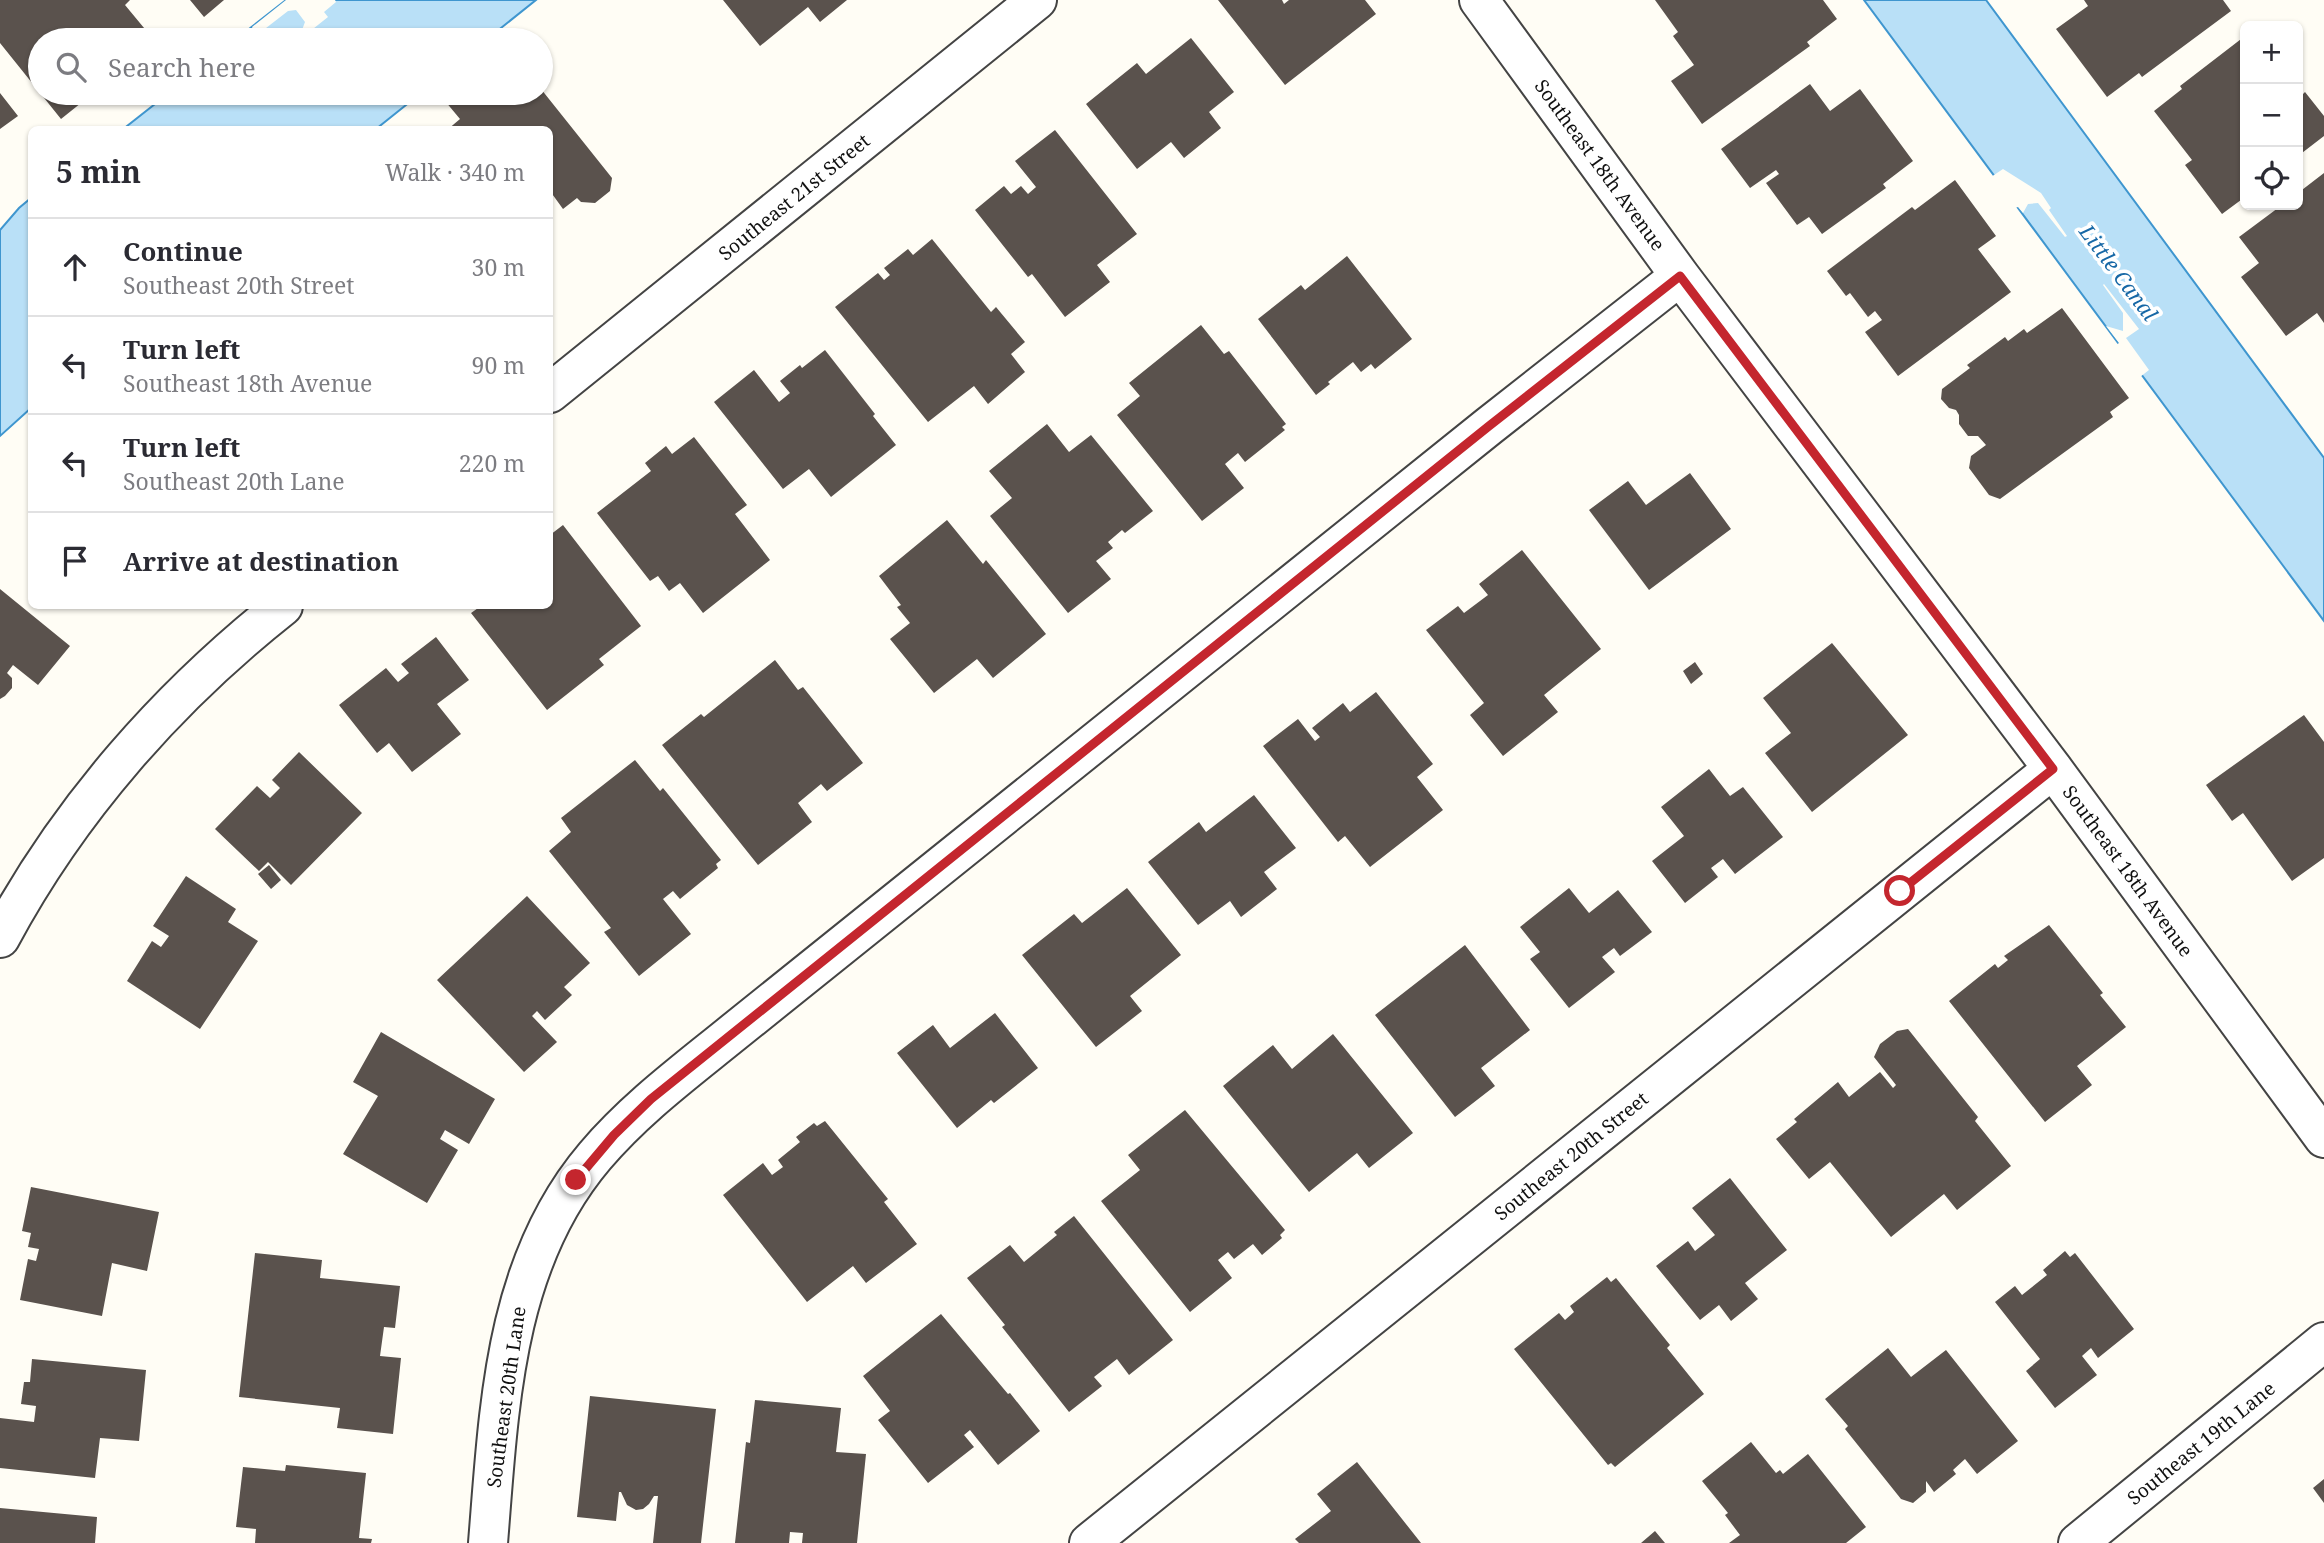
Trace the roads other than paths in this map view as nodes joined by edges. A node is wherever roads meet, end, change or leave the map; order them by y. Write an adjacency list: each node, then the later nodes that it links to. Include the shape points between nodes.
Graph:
1 (1037, 0): 4 (street, Southeast 21st Street)
2 (1479, 0): 3 (street, Southeast 18th Avenue)
3 (1680, 276): 6 (street, Southeast 18th Avenue); 10 (street, Southeast 20th Lane, via 729,1036 614,1135 557,1209 519,1299 501,1405)
4 (553, 391)
5 (278, 609): 7 (street, via 187,688 115,769 69,829)
6 (2053, 769): 8 (street, Southeast 18th Avenue); 11 (street, Southeast 20th Street)
7 (0, 938)
8 (2324, 1138)
9 (2324, 1342): 12 (street, Southeast 19th Lane)
10 (488, 1543)
11 (1089, 1543)
12 (2078, 1543)

